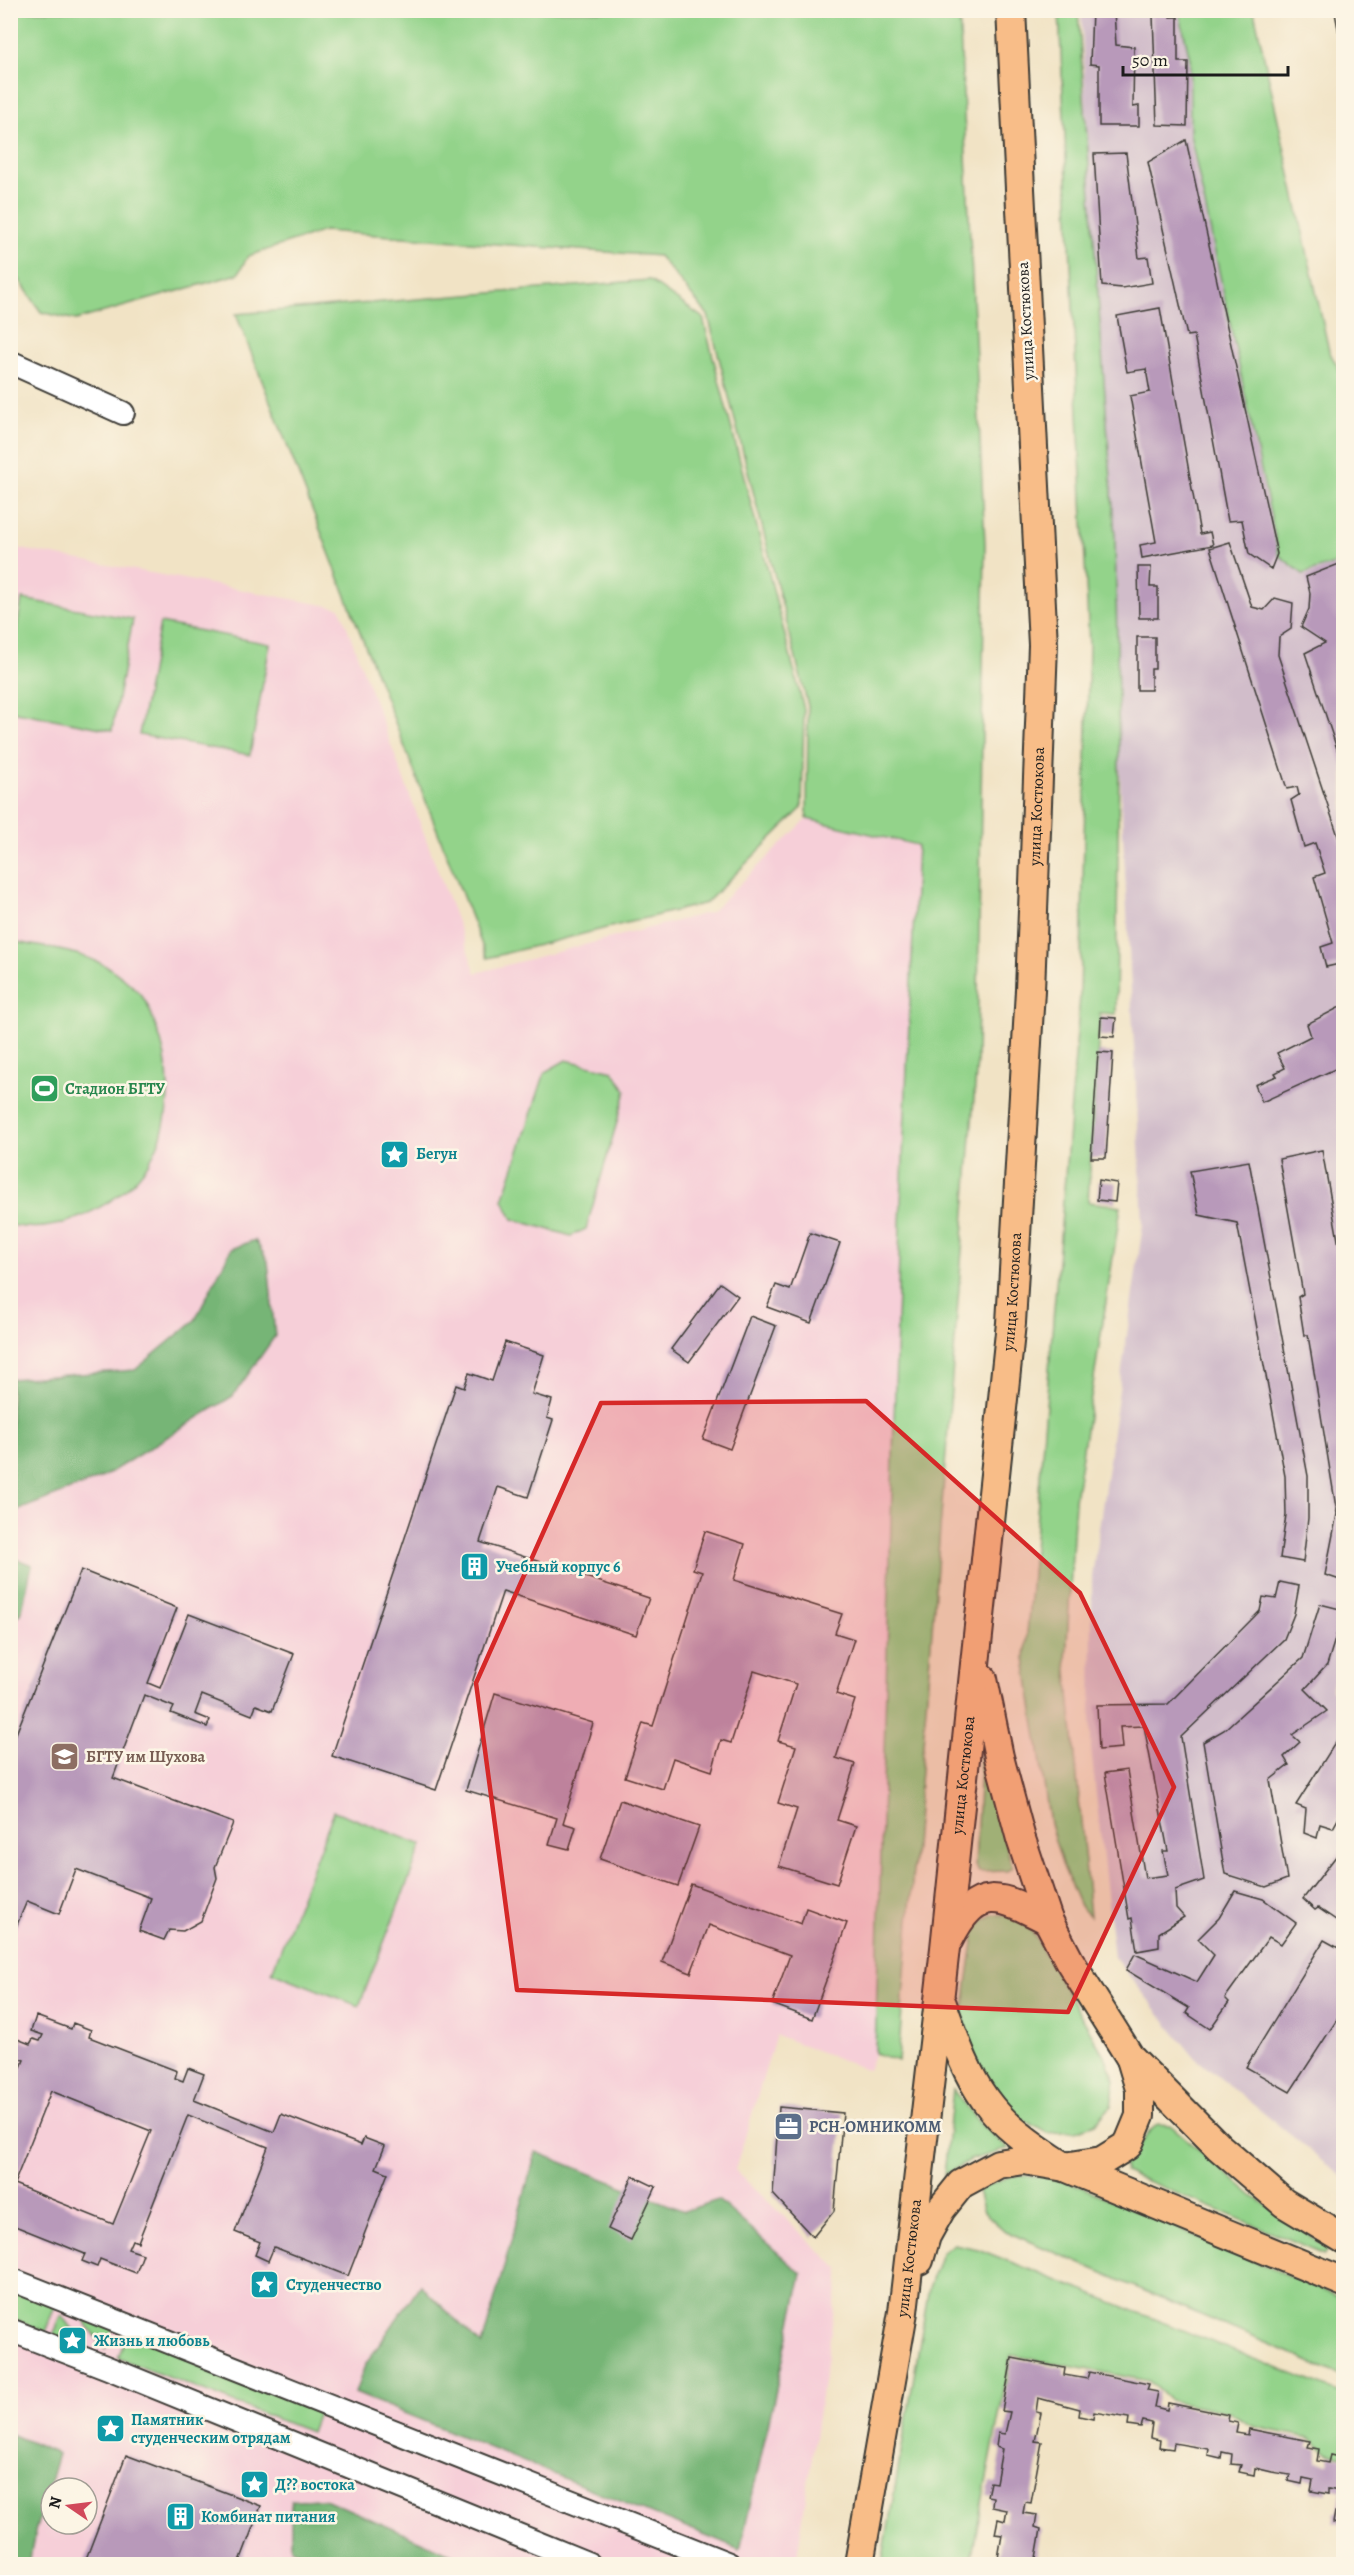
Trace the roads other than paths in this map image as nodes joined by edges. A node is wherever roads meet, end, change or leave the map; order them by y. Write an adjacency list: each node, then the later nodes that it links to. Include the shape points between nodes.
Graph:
1 (1011, 10): 4 (main road, улица Костюкова, via 1043,645 1030,990 1011,1323)
2 (10, 362): 3 (street)
3 (123, 413)
4 (978, 1650): 5 (main road, via 999,1757); 6 (main road, улица Костюкова)
5 (1048, 1920): 6 (main road, via 1016,1903 998,1899 978,1902 961,1916); 8 (main road)
6 (945, 1948): 7 (main road, улица Костюкова)
7 (939, 1997): 9 (main road, via 960,2058 989,2108 1031,2146); 13 (main road, улица Костюкова)
8 (1130, 2057): 9 (main road, via 1140,2089 1140,2116 1128,2145 1102,2162); 10 (main road, via 1219,2147 1284,2203)
9 (1065, 2167): 12 (main road); 13 (main road, via 1024,2160 998,2164 961,2184 941,2208 926,2236)
10 (1344, 2239)
11 (10, 2279): 16 (street)
12 (1344, 2282)
13 (903, 2312): 17 (main road, улица Костюкова)
14 (10, 2330): 15 (street)
15 (589, 2565)
16 (729, 2565)
17 (859, 2565)

